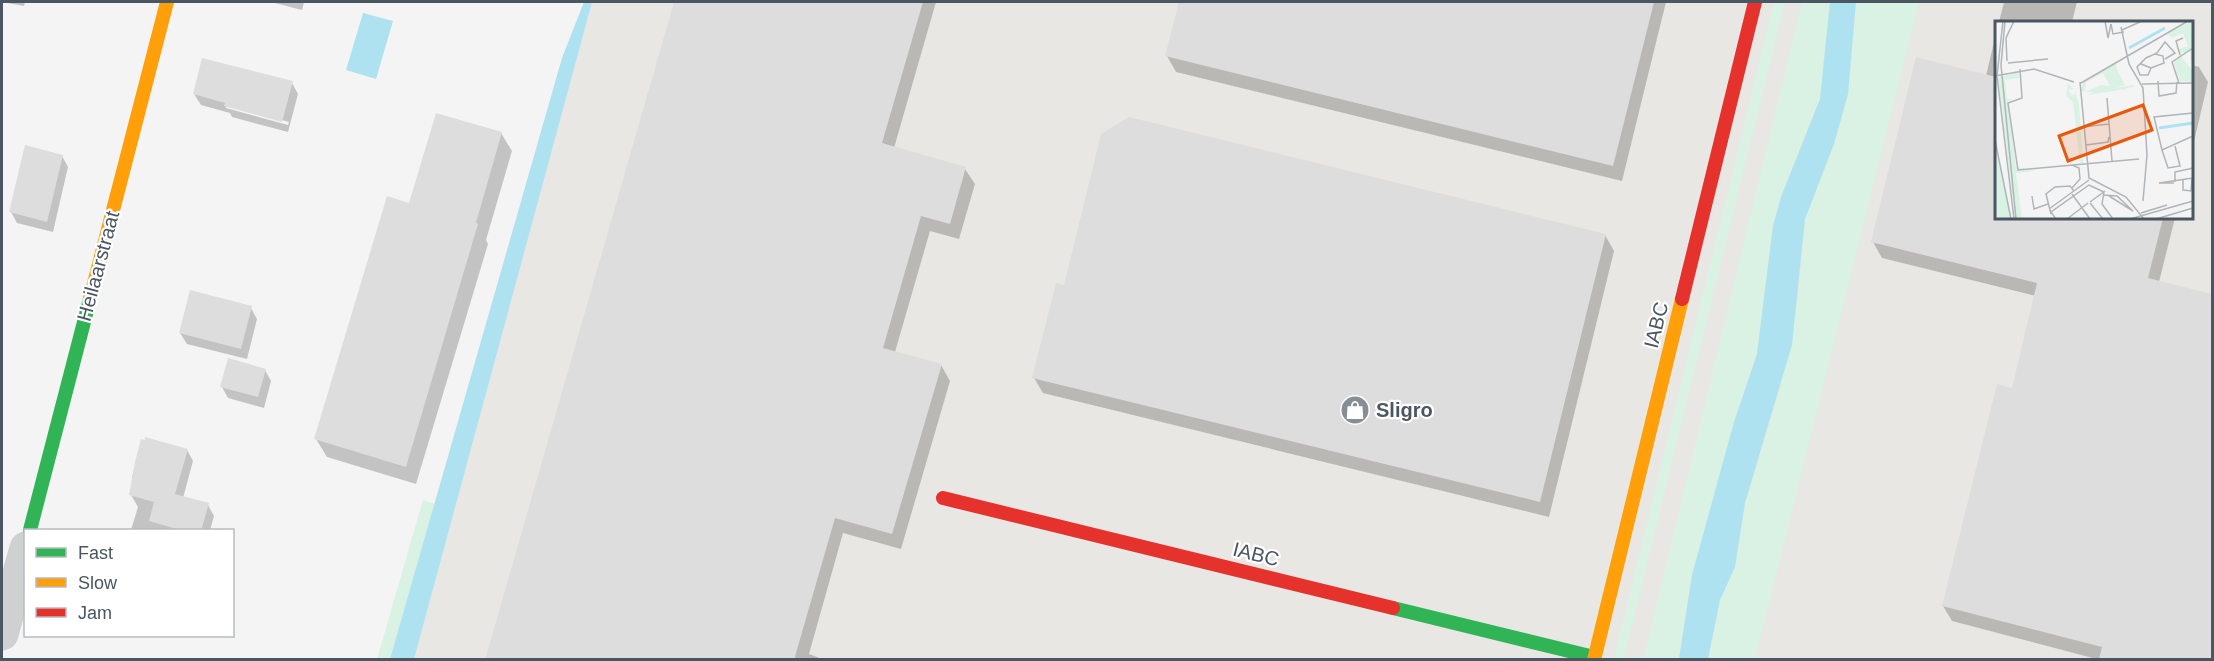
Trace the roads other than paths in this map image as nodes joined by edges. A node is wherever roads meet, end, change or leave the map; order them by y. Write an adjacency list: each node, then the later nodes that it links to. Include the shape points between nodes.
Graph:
1 (167, 2): 4 (street, Heilaarstraat)
2 (1755, 2): 7 (street, IABC)
3 (943, 498): 7 (street, IABC)
4 (31, 529)
5 (24, 555): 6 (street)
6 (2, 634)
7 (1594, 658)

